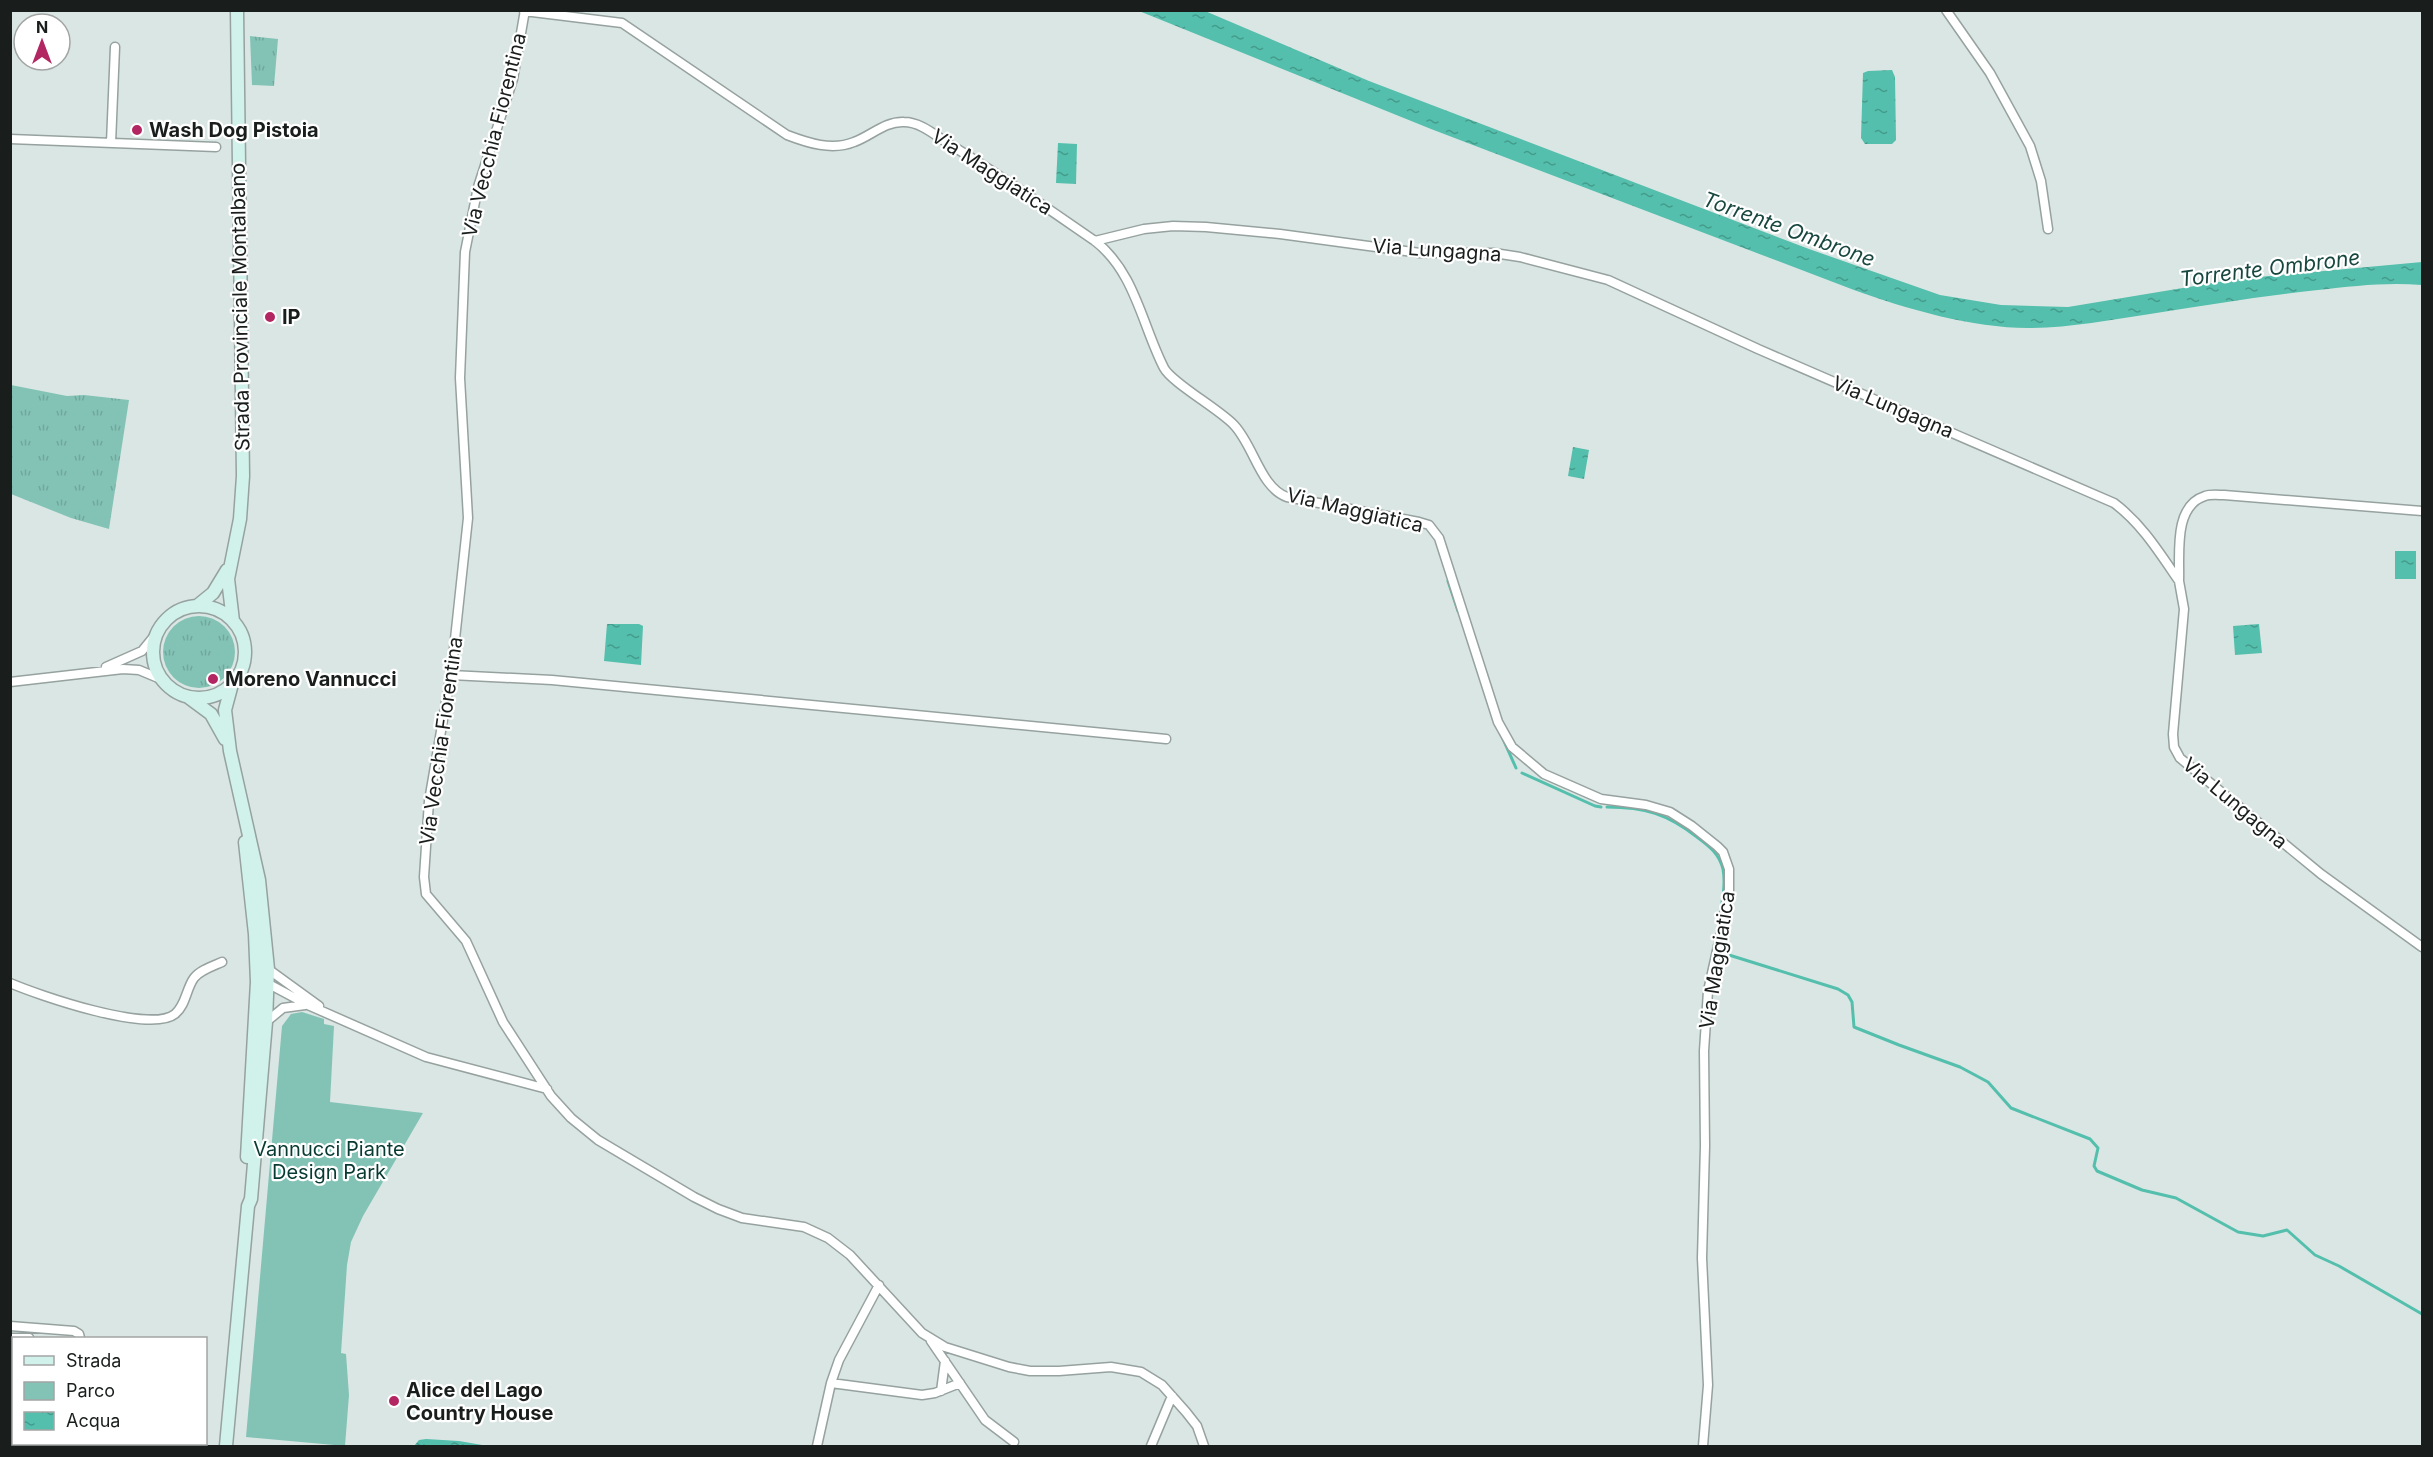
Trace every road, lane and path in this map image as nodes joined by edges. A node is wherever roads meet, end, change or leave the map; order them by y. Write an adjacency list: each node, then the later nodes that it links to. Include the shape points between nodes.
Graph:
1 (237, 10): 11 (main road, Strada Provinciale Montalbano, via 243,488)
2 (1946, 10): 8 (street, via 1990,73 2030,146 2041,181)
3 (525, 11): 9 (street, Via Maggiatica, via 622,23 787,135 808,142 830,146 853,143 890,124 915,124); 17 (street, Via Vecchia Fiorentina, via 513,79 478,187 465,252 460,378 468,518)
4 (115, 47): 6 (street)
5 (10, 139): 6 (street)
6 (111, 143): 7 (street)
7 (216, 147)
8 (2048, 229)
9 (1095, 241): 12 (street, Via Lungagna, via 1144,229 1206,227 1420,253 1494,253 1608,280 2105,498 2134,520); 50 (street, Via Maggiatica, via 1122,270 1165,370 1234,425 1272,489 1287,497 1429,525 1436,532 1498,722 1518,753 1544,774 1582,792 1670,813 1722,852 1729,869 1729,897 1710,981 1704,1051 1702,1250 1708,1385)
10 (2422, 511): 12 (street, via 2205,496 2189,506 2182,520)
11 (229, 566): 13 (main road, Strada Provinciale Montalbano, via 213,593); 14 (main road, Strada Provinciale Montalbano)
12 (2179, 581): 24 (street, Via Lungagna, via 2184,609 2173,734 2180,759 2321,874)
13 (197, 606): 14 (main road, via 213,608); 15 (main road, Strada Provinciale Montalbano, via 178,611)
14 (233, 621): 20 (main road, Strada Provinciale Montalbano, via 245,650 242,668)
15 (160, 628): 16 (street, via 139,654); 18 (main road, via 153,655)
16 (92, 672): 18 (street, via 133,669); 19 (street)
17 (451, 675): 22 (street, via 552,680); 32 (street, Via Vecchia Fiorentina, via 429,801 425,890 466,941 503,1022)
18 (163, 680): 21 (main road, Strada Provinciale Montalbano)
19 (10, 682)
20 (232, 684): 21 (main road, via 206,697); 23 (main road, Strada Provinciale Montalbano, via 225,707)
21 (184, 695): 23 (main road, Strada Provinciale Montalbano, via 211,714)
22 (1166, 739)
23 (230, 751): 26 (main road, Strada Provinciale Montalbano, via 245,823 244,841)
24 (2422, 947)
25 (222, 962): 27 (street, via 197,975 177,1012 160,1020 58,1002)
26 (262, 969): 28 (main road, Strada Provinciale Montalbano); 30 (street); 33 (main road, Strada Provinciale Montalbano, via 246,1178)
27 (10, 983)
28 (268, 985): 29 (street); 31 (main road, Strada Provinciale Montalbano)
29 (308, 1005): 30 (street); 31 (street, via 283,1008)
30 (339, 1020): 32 (street, via 436,1061)
31 (266, 1022): 33 (main road, Strada Provinciale Montalbano)
32 (547, 1089): 34 (street, Via Vecchia Fiorentina, via 571,1118 625,1157 724,1211 815,1232 839,1246)
33 (248, 1206): 46 (main road, Strada Provinciale Montalbano)
34 (879, 1285): 39 (street, Via Vecchia Fiorentina); 41 (street)
35 (10, 1326): 36 (street)
36 (24, 1327): 37 (street); 38 (street, via 74,1331)
37 (24, 1337)
38 (80, 1337)
39 (928, 1338): 40 (street); 44 (street, Via Vecchia Fiorentina, via 955,1351 1018,1369 1043,1372 1130,1368 1154,1378)
40 (945, 1361): 42 (street); 43 (street)
41 (831, 1383): 43 (street, via 916,1395); 47 (street)
42 (960, 1383): 43 (street); 45 (street, via 989,1424)
43 (941, 1391)
44 (1172, 1396): 48 (street); 49 (street, Via Vecchia Fiorentina, via 1194,1421)
45 (1014, 1442)
46 (226, 1446)
47 (817, 1446)
48 (1151, 1446)
49 (1204, 1446)
50 (1703, 1446)

